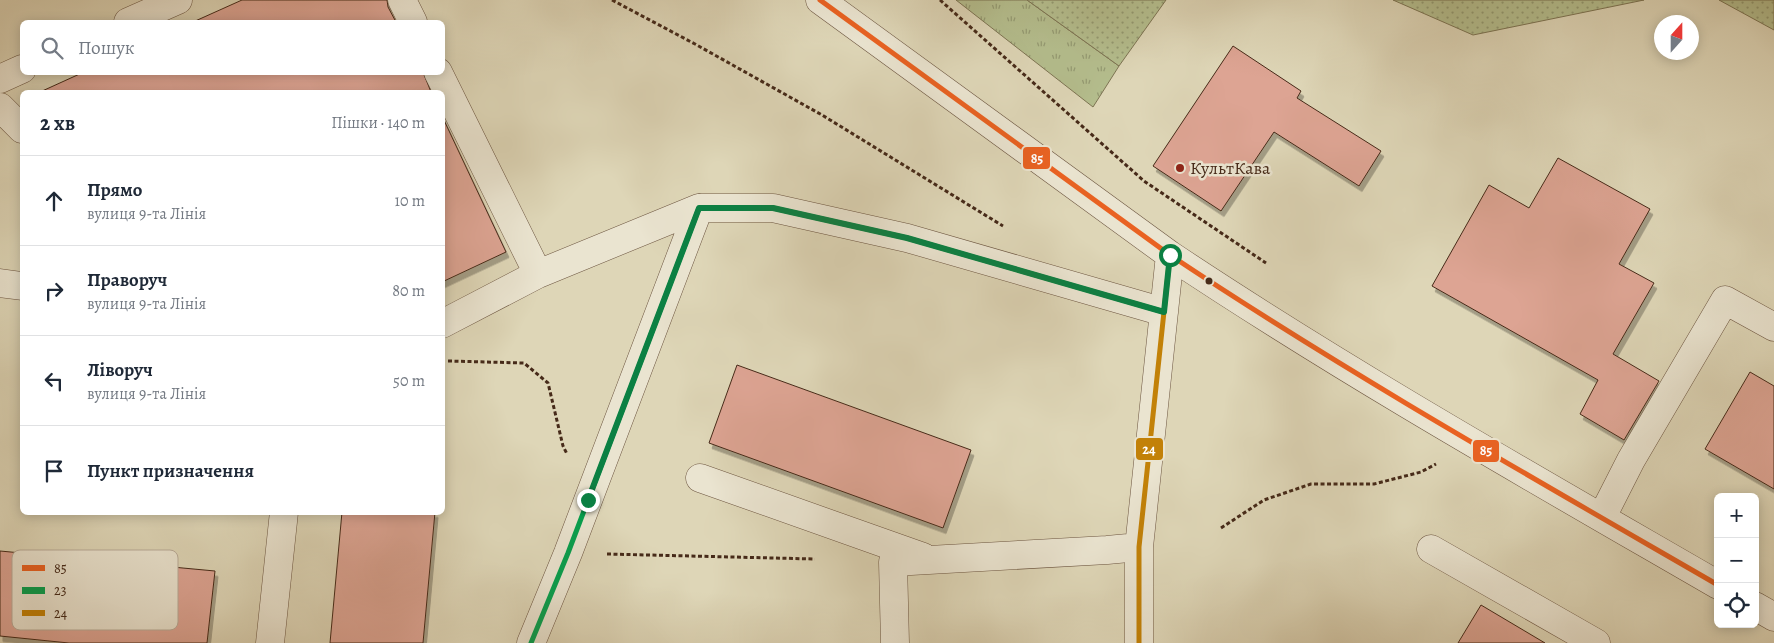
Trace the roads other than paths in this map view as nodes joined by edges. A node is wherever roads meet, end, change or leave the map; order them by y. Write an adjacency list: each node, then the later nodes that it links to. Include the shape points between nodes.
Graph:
1 (178, 0): 4 (street)
2 (402, 0): 5 (street)
3 (820, 0): 12 (street)
4 (133, 20)
5 (412, 20)
6 (20, 70): 8 (street)
7 (439, 75): 13 (street)
8 (0, 79)
9 (0, 107): 10 (street)
10 (20, 127)
11 (699, 208): 13 (street); 16 (street, via 783,210 907,238); 29 (street)
12 (1170, 255): 16 (street); 21 (street, via 1289,333)
13 (538, 274): 17 (street)
14 (0, 284): 15 (street)
15 (20, 286)
16 (1164, 312): 22 (street)
17 (445, 322)
18 (1774, 328): 21 (street, via 1724,300 1631,460)
19 (700, 478): 24 (street)
20 (284, 515): 28 (street)
21 (1602, 517): 25 (street)
22 (1139, 547): 24 (street); 31 (street)
23 (1431, 549): 32 (street)
24 (931, 560): 30 (street, via 893,562)
25 (1715, 583)
26 (1759, 608): 27 (street)
27 (1774, 617)
28 (270, 643)
29 (531, 643)
30 (895, 643)
31 (1139, 643)
32 (1596, 643)

